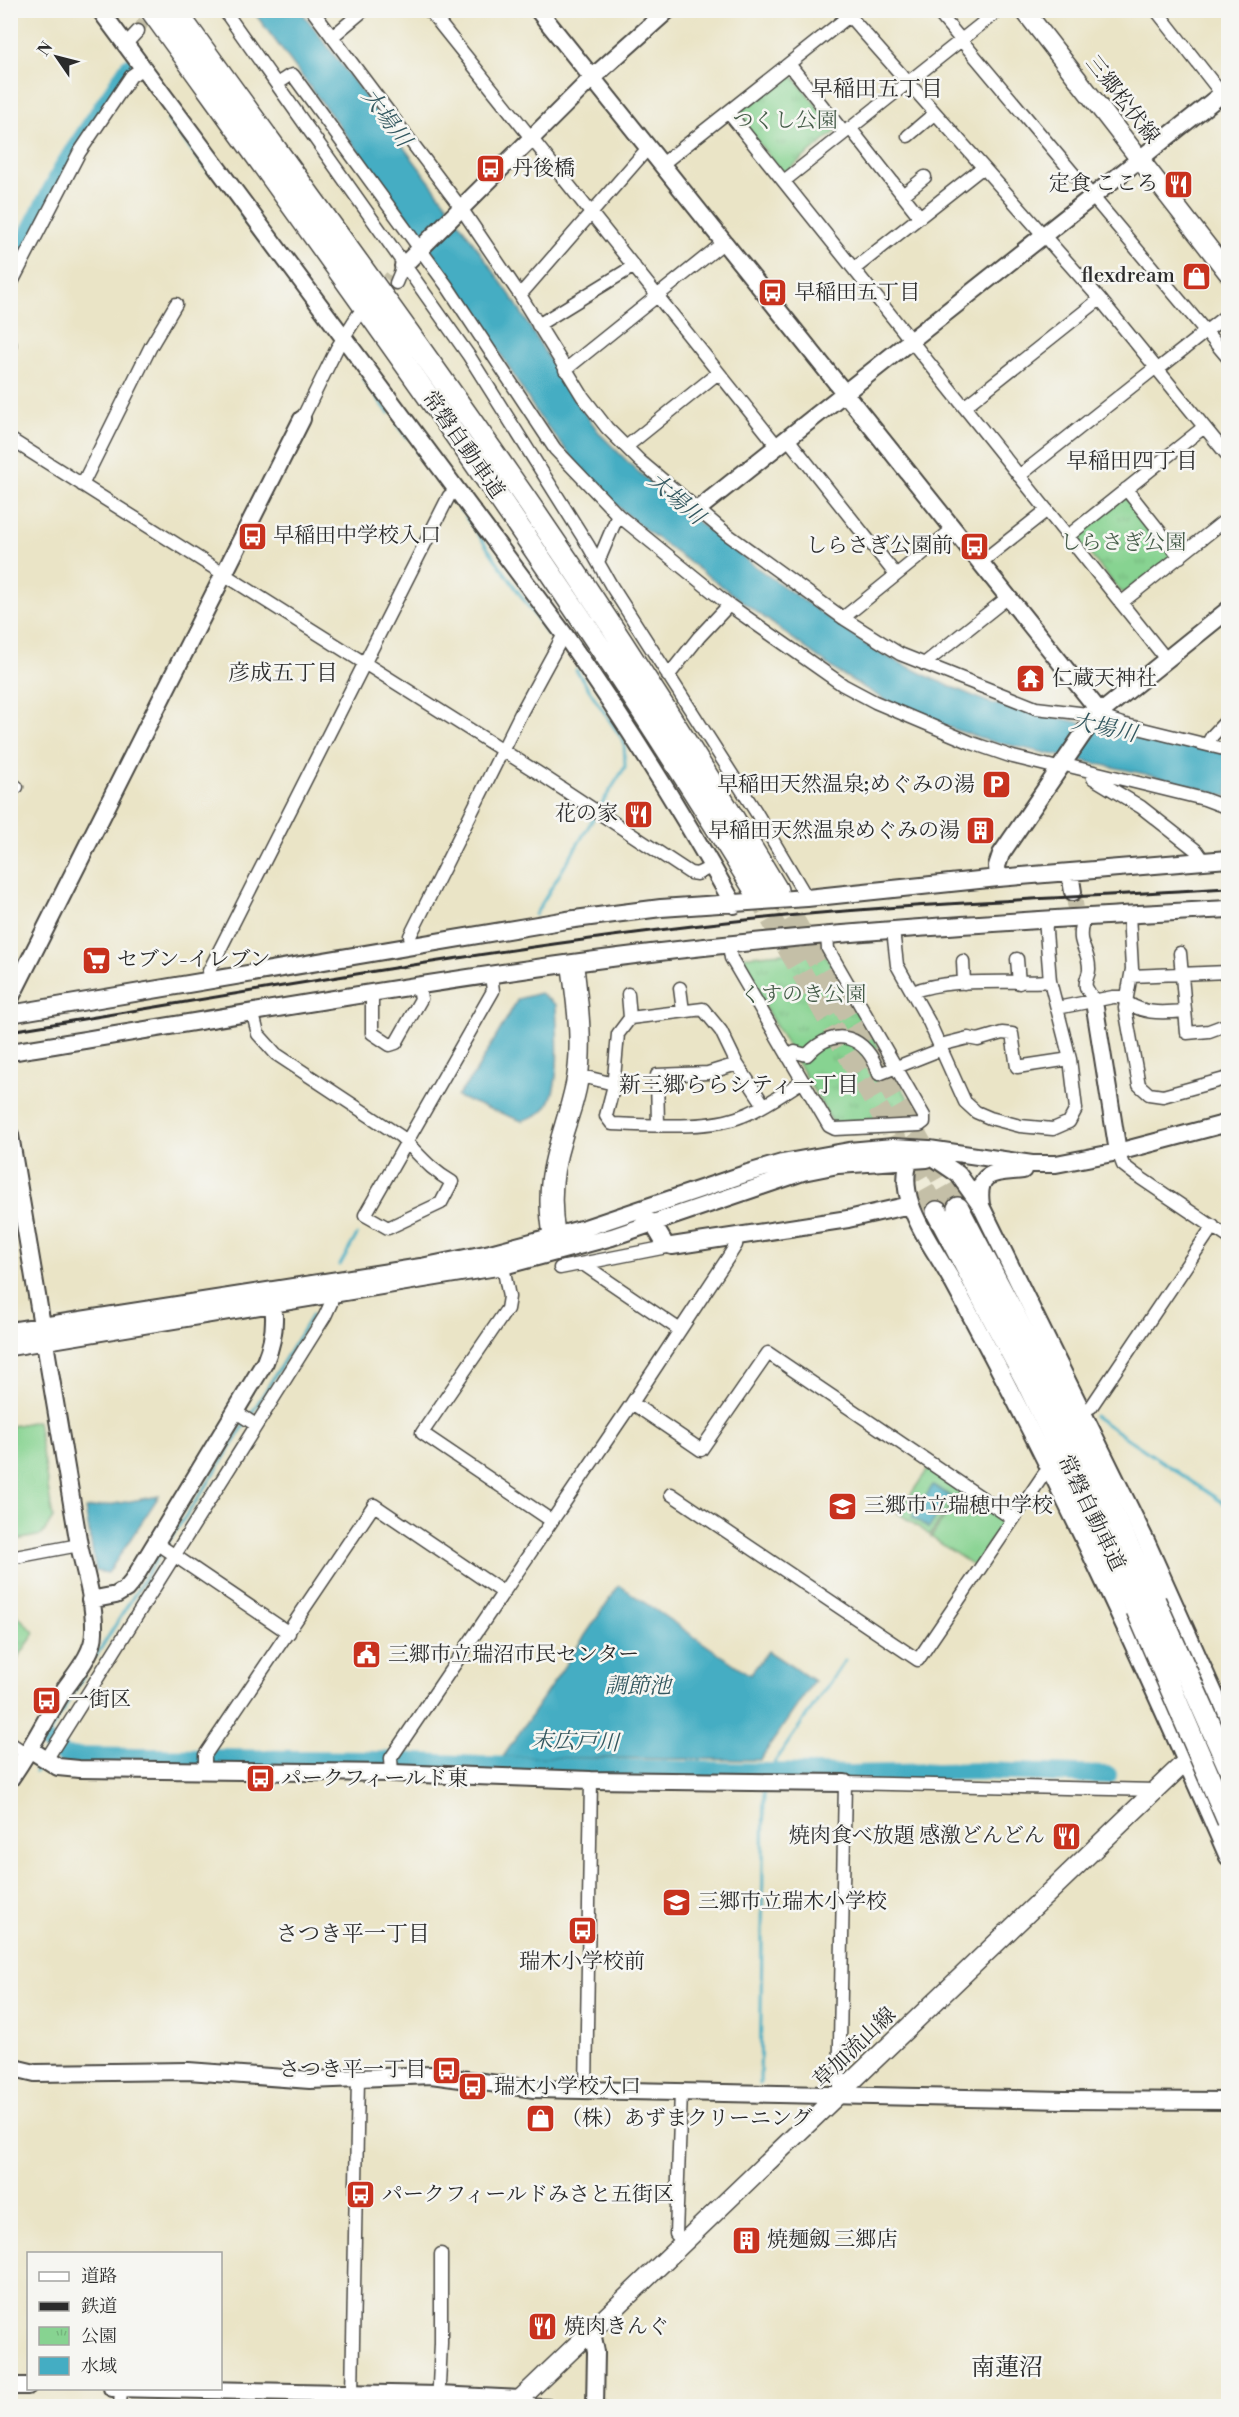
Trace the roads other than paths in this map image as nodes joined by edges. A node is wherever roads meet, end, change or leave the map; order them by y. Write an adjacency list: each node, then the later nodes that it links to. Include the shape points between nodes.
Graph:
1 (100, 10): 18 (street)
2 (151, 10): 112 (highway, 常磐自動車道, via 497,493 662,741)
3 (175, 10): 111 (highway, 常磐自動車道, via 514,482 674,721)
4 (224, 10): 23 (street)
5 (312, 10): 16 (street)
6 (364, 10): 16 (street)
7 (429, 10): 29 (street)
8 (538, 10): 21 (street)
9 (668, 10): 21 (street)
10 (936, 10): 17 (street)
11 (999, 10): 17 (street)
12 (1024, 10): 31 (main road, 三郷松伏線)
13 (1156, 10): 24 (street)
14 (846, 13): 19 (street); 22 (street)
15 (138, 31): 18 (street)
16 (332, 37): 38 (street)
17 (961, 40): 22 (street); 37 (street)
18 (124, 46): 20 (street)
19 (789, 64): 25 (street); 27 (street)
20 (141, 69): 48 (street, via 131,76 79,153); 57 (street)
21 (592, 78): 29 (street); 30 (street)
22 (908, 82): 26 (street); 27 (street)
23 (277, 84): 43 (street, via 292,75); 47 (street)
24 (1226, 95): 31 (street)
25 (728, 112): 32 (street); 35 (street)
26 (935, 113): 28 (street); 33 (street)
27 (847, 130): 35 (street); 36 (street)
28 (908, 136)
29 (531, 139): 38 (street); 39 (street)
30 (648, 148): 32 (street); 39 (street)
31 (1140, 159): 37 (street); 46 (main road, 三郷松伏線)
32 (662, 165): 42 (street)
33 (983, 167): 40 (street); 41 (street)
34 (925, 177): 36 (street)
35 (783, 181): 45 (street)
36 (903, 195): 40 (street)
37 (1094, 197): 41 (street); 56 (street)
38 (459, 209): 43 (street); 49 (street)
39 (591, 213): 44 (street); 49 (street)
40 (921, 217): 45 (street)
41 (1043, 236): 51 (street); 58 (street)
42 (723, 243): 50 (street); 64 (street)
43 (421, 247): 47 (street); 63 (street)
44 (634, 266): 50 (street); 55 (street)
45 (854, 269): 58 (street)
46 (1228, 273)
47 (397, 275): 65 (street, via 469,356)
48 (10, 286)
49 (520, 295): 55 (street)
50 (657, 296): 61 (street); 62 (street)
51 (1100, 300): 60 (street); 66 (street)
52 (176, 304): 74 (street)
53 (1228, 314): 56 (street)
54 (360, 319): 57 (street)
55 (538, 325): 61 (street)
56 (1207, 332): 59 (street); 60 (street)
57 (344, 339): 67 (street); 76 (street)
58 (911, 340): 64 (street); 66 (street)
59 (1228, 358)
60 (1156, 369): 68 (street); 73 (street)
61 (565, 370): 71 (street, via 583,398)
62 (718, 373): 70 (street); 71 (street)
63 (508, 378): 65 (street); 79 (street, via 555,449)
64 (844, 393): 70 (street); 81 (street)
65 (496, 399): 84 (street)
66 (964, 407): 73 (street)
67 (302, 419): 86 (street)
68 (1204, 427): 72 (street); 75 (street)
69 (10, 439): 74 (street)
70 (783, 443): 77 (street); 87 (street)
71 (626, 447): 77 (street)
72 (1228, 456)
73 (1019, 476): 78 (street)
74 (82, 485): 86 (street)
75 (1126, 489): 82 (street); 83 (street)
76 (457, 490): 93 (street); 95 (street, via 449,496)
77 (697, 510): 92 (street)
78 (1047, 510): 82 (street); 85 (street)
79 (618, 515): 84 (street); 90 (street)
80 (1228, 518): 83 (street)
81 (953, 529): 85 (street); 87 (street)
82 (1068, 536): 89 (street)
83 (1180, 557): 89 (street)
84 (598, 562): 97 (street)
85 (980, 563): 88 (street)
86 (224, 574): 95 (street); 141 (street)
87 (896, 575): 92 (street)
88 (1007, 598): 96 (street); 98 (street)
89 (1121, 603): 94 (street)
90 (729, 605): 97 (street); 103 (street, via 831,677 875,702 988,749)
91 (1228, 610): 94 (street)
92 (843, 618): 96 (street, via 900,654)
93 (564, 633): 102 (street); 108 (street, via 612,702)
94 (1166, 659): 98 (street)
95 (364, 663): 102 (street); 132 (street, via 209,971)
96 (924, 664): 98 (street, via 1036,708)
97 (668, 676): 114 (street)
98 (1096, 716): 100 (street); 103 (street)
99 (1228, 719): 100 (street)
100 (1208, 743): 101 (street)
101 (1228, 750)
102 (502, 751): 108 (street, via 690,873); 122 (street, via 410,936)
103 (1061, 765): 104 (street); 110 (street, via 1001,854)
104 (1081, 770): 105 (street); 107 (street, via 1142,807)
105 (1228, 808)
106 (1228, 859): 107 (street)
107 (1204, 861): 109 (street)
108 (713, 866): 115 (street)
109 (1070, 873): 110 (street); 113 (street)
110 (998, 878): 114 (street)
111 (777, 890)
112 (756, 892)
113 (1073, 892)
114 (807, 898): 115 (street)
115 (734, 905): 122 (street, via 661,908)
116 (1228, 909): 117 (street)
117 (1129, 914): 118 (street); 131 (street)
118 (1046, 919): 120 (street); 133 (street)
119 (1082, 925): 143 (street, via 1081,945 1090,971 1086,987)
120 (893, 930): 121 (street); 138 (street, via 897,965)
121 (827, 936): 123 (street); 156 (street, via 828,949)
122 (412, 945): 132 (street)
123 (729, 945): 127 (street); 153 (street, via 731,958)
124 (1180, 953): 129 (street)
125 (1017, 959): 135 (street)
126 (963, 961): 134 (street)
127 (572, 964): 130 (street); 157 (street, via 584,1024); 177 (street, via 572,1082 547,1178 546,1215)
128 (1228, 972): 129 (street)
129 (1182, 974): 131 (street); 146 (street)
130 (491, 975): 136 (street); 165 (street, via 493,991)
131 (1131, 976): 142 (street)
132 (211, 979): 147 (street)
133 (1050, 981): 135 (street); 144 (street)
134 (964, 983): 135 (street); 138 (street)
135 (1019, 984)
136 (419, 986): 139 (street); 139 (street, via 421,999 396,1043 390,1046 372,1033)
137 (680, 988): 145 (street)
138 (913, 992): 151 (street)
139 (372, 994): 148 (street)
140 (628, 994): 149 (street)
141 (10, 999)
142 (1124, 1001): 143 (street, via 1113,997); 146 (street, via 1157,1013); 158 (street, via 1138,1080 1144,1090 1163,1096)
143 (1094, 1004): 144 (street); 166 (street)
144 (1057, 1008): 154 (street)
145 (682, 1011): 149 (street); 155 (street, via 704,1009 721,1031)
146 (1185, 1011): 150 (street, via 1187,1033 1209,1032)
147 (10, 1014)
148 (253, 1014): 152 (street); 165 (street, via 258,1034 276,1054)
149 (630, 1018): 160 (street, via 618,1034)
150 (1228, 1024)
151 (941, 1047): 154 (street, via 968,1038 1012,1034 1017,1067); 154 (street, via 970,1107 1012,1124 1050,1129 1069,1122 1076,1109); 156 (street)
152 (10, 1052)
153 (788, 1057): 156 (street, via 795,1052 807,1055 823,1040 842,1037 865,1048 879,1074); 159 (street)
154 (1071, 1059)
155 (737, 1064): 161 (street); 163 (street, via 708,1073 657,1075)
156 (896, 1067): 159 (street, via 924,1116 920,1125 835,1129 829,1126)
157 (582, 1076): 160 (street); 177 (street, via 556,1180)
158 (1228, 1078)
159 (803, 1081): 161 (street)
160 (614, 1084): 163 (street, via 606,1116 612,1124)
161 (764, 1105): 163 (street, via 719,1122)
162 (1228, 1123): 166 (street)
163 (658, 1125)
164 (10, 1135): 188 (street)
165 (406, 1142): 165 (street, via 365,1215 388,1228 441,1203 452,1182 432,1170)
166 (1118, 1152): 169 (street); 175 (street, via 1123,1164 1136,1175)
167 (912, 1154): 168 (street); 169 (street, via 952,1151 1032,1164); 171 (street, via 905,1173); 174 (street, via 803,1172); 176 (street, via 849,1151 782,1163)
168 (936, 1159): 170 (street); 172 (street, via 958,1174)
169 (1084, 1160): 170 (street, via 1057,1170)
170 (1023, 1170): 172 (street, via 998,1171 986,1177 979,1191)
171 (910, 1205): 178 (street); 195 (street)
172 (981, 1206): 191 (street)
173 (948, 1210): 206 (highway, 常磐自動車道, via 1042,1368)
174 (652, 1224): 176 (street, via 644,1218); 180 (street, via 661,1240); 182 (street)
175 (1213, 1226): 179 (street); 191 (street, via 1091,1407)
176 (585, 1228): 177 (street)
177 (555, 1237): 188 (street, via 421,1267)
178 (737, 1237): 180 (street); 186 (street, via 736,1245)
179 (1228, 1237)
180 (672, 1246): 181 (street)
181 (583, 1264): 183 (street); 186 (street)
182 (503, 1266): 184 (street); 199 (street, via 507,1309 422,1433)
183 (560, 1268)
184 (330, 1295): 185 (street); 193 (street, via 331,1304 325,1316)
185 (273, 1304): 188 (street); 192 (street, via 272,1346)
186 (680, 1330): 190 (street)
187 (10, 1331): 188 (street)
188 (44, 1332): 189 (street); 200 (street)
189 (10, 1347)
190 (632, 1403): 198 (street, via 701,1450 768,1353); 199 (street)
191 (1083, 1411): 208 (street)
192 (240, 1414): 193 (street); 194 (street)
193 (256, 1425): 196 (street)
194 (206, 1469): 196 (street); 201 (street)
195 (1050, 1469): 198 (street); 209 (street)
196 (222, 1480): 202 (street)
197 (671, 1494): 198 (street, via 918,1660)
198 (1013, 1519)
199 (552, 1521): 204 (street)
200 (79, 1545): 203 (street); 205 (street)
201 (159, 1545): 202 (street); 205 (street, via 126,1589)
202 (175, 1555): 207 (street); 212 (street)
203 (10, 1558)
204 (504, 1593): 207 (street, via 374,1505); 215 (street)
205 (90, 1600): 211 (street, via 94,1632 90,1648 59,1698)
206 (1146, 1605): 214 (highway, 常磐自動車道, bridge); 221 (highway, 常磐自動車道, bridge)
207 (288, 1633): 213 (street)
208 (1203, 1667): 209 (street); 210 (street)
209 (1154, 1689): 216 (street)
210 (1228, 1723): 216 (main road, 草加流山線)
211 (20, 1747): 212 (street); 217 (street)
212 (46, 1760): 213 (street, via 58,1767 79,1768)
213 (205, 1764): 215 (street)
214 (1228, 1764): 216 (street)
215 (392, 1766): 218 (street)
216 (1190, 1770): 220 (main road, 草加流山線); 222 (street)
217 (10, 1779)
218 (591, 1780): 219 (street); 225 (street)
219 (845, 1783): 220 (street); 227 (street)
220 (1158, 1790): 227 (main road, 草加流山線)
221 (1228, 1821)
222 (1228, 1857)
223 (10, 2067): 224 (street, via 35,2073 198,2072 310,2080)
224 (358, 2078): 225 (street, via 431,2076 521,2088); 236 (street)
225 (586, 2090): 226 (street)
226 (681, 2092): 227 (street); 229 (street, via 676,2234)
227 (838, 2095): 228 (street); 229 (main road, 草加流山線)
228 (1228, 2101)
229 (684, 2242): 231 (main road, 草加流山線)
230 (441, 2254): 237 (street)
231 (591, 2331): 238 (main road, 草加流山線); 241 (street, via 596,2352)
232 (10, 2386): 233 (street)
233 (27, 2386)
234 (121, 2390): 239 (street)
235 (167, 2390): 236 (street)
236 (352, 2394): 237 (street)
237 (438, 2401): 238 (street)
238 (517, 2403): 240 (street)
239 (120, 2406)
240 (574, 2406)
241 (595, 2406)

